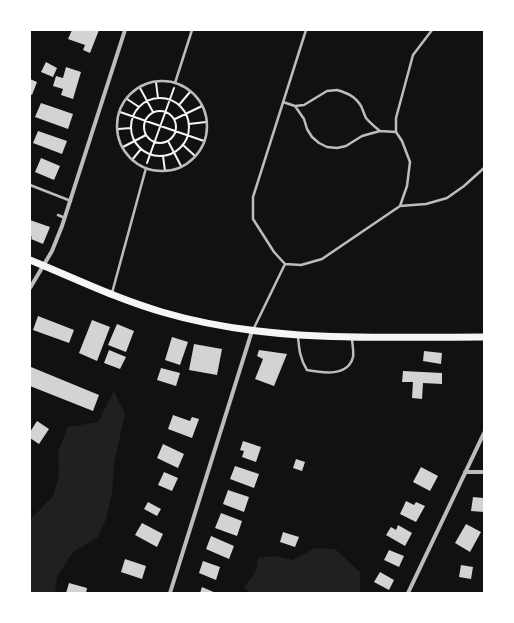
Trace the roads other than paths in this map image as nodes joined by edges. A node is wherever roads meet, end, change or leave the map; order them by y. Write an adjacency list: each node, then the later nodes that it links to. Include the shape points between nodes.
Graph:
1 (125, 30): 13 (street)
2 (192, 30): 5 (lane)
3 (306, 30): 6 (lane)
4 (432, 30): 9 (lane, via 413,54 396,118)
5 (175, 84): 10 (lane, via 156,82 140,88 127,99 120,112 119,139 124,151 132,160); 10 (lane, via 190,92 202,106 207,127 204,141 187,164 164,171)
6 (282, 102): 7 (lane); 18 (lane, via 253,197 253,219 274,252)
7 (295, 106): 8 (lane, via 304,105 327,91 347,92 355,98 365,116); 8 (lane, via 304,118 312,137 327,147 346,146 362,136)
8 (380, 131): 9 (lane)
9 (396, 132): 14 (lane, via 410,162 407,186)
10 (146, 168): 21 (lane)
11 (484, 168): 14 (lane, via 447,198 426,204)
12 (30, 186): 13 (lane)
13 (71, 201): 16 (street)
14 (400, 206): 18 (lane, via 322,259 301,265)
15 (58, 215): 16 (lane)
16 (65, 218): 19 (street)
17 (30, 260): 19 (main road)
18 (285, 264): 22 (lane)
19 (44, 266): 20 (street); 21 (main road)
20 (30, 288)
21 (111, 293): 22 (main road, via 162,312)
22 (252, 332): 23 (main road); 29 (street)
23 (298, 335): 24 (main road); 24 (lane, via 302,362 307,370 319,373 336,372 350,365 354,355)
24 (352, 337): 25 (main road)
25 (484, 337)
26 (484, 433): 27 (street)
27 (465, 472): 28 (street); 30 (street)
28 (484, 472)
29 (170, 593)
30 (408, 593)

